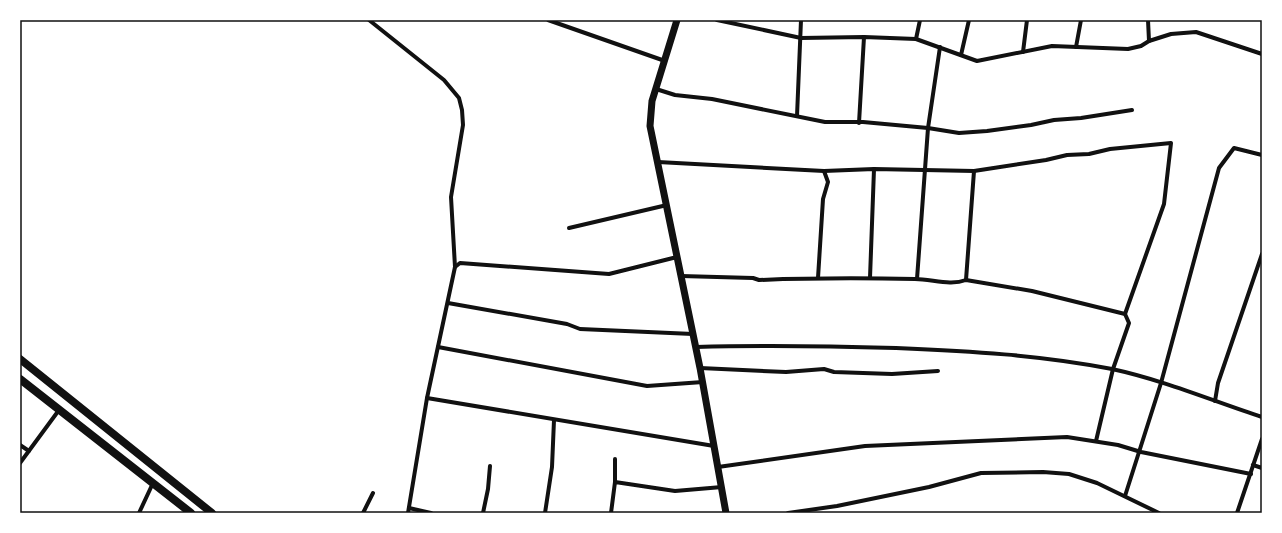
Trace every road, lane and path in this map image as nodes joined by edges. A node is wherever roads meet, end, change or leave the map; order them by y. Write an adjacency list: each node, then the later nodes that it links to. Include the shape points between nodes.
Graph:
1 (369, 20): 36 (street, via 444,80 459,98 463,126 451,197)
2 (548, 20): 20 (street)
3 (677, 20): 20 (main road)
4 (717, 20): 12 (street)
5 (801, 20): 12 (street)
6 (920, 20): 13 (street)
7 (969, 20): 19 (street)
8 (1027, 20): 17 (street)
9 (1081, 20): 16 (street)
10 (1148, 20): 14 (street)
11 (864, 37): 12 (street); 13 (street); 24 (street)
12 (801, 38): 23 (street)
13 (916, 39): 15 (street)
14 (1149, 41): 16 (street, via 1128,49); 18 (street, via 1171,34 1196,32)
15 (940, 47): 19 (street); 25 (street)
16 (1076, 47): 17 (street, via 1052,46)
17 (1023, 52): 19 (street, via 977,61)
18 (1262, 54)
19 (961, 55)
20 (664, 61): 21 (main road)
21 (656, 89): 23 (street, via 675,95 712,99); 27 (main road, via 652,101 650,126)
22 (1132, 110): 25 (street, via 987,131 959,133)
23 (797, 116): 24 (street, via 825,122)
24 (859, 122): 25 (street)
25 (928, 128): 29 (street)
26 (1262, 155): 53 (street, via 1234,148 1219,168)
27 (658, 162): 30 (street); 32 (main road)
28 (874, 169): 29 (street); 30 (street); 39 (street)
29 (924, 170): 31 (street); 40 (street)
30 (824, 171): 38 (street, via 828,182 824,199)
31 (974, 171): 41 (street); 43 (street, via 1067,155 1171,143 1164,204)
32 (667, 205): 33 (street); 35 (main road)
33 (569, 228)
34 (1262, 254): 55 (street, via 1218,383)
35 (677, 257): 36 (street, via 609,274 460,262); 37 (main road)
36 (455, 267): 42 (street)
37 (681, 276): 38 (street, via 759,280); 44 (main road)
38 (818, 278): 39 (street)
39 (870, 278): 40 (street)
40 (917, 279): 41 (street, via 957,283)
41 (966, 280): 43 (street, via 1032,292)
42 (448, 304): 44 (street, via 567,324 580,329); 45 (street)
43 (1125, 314): 49 (street, via 1129,323)
44 (693, 334): 46 (main road)
45 (438, 347): 52 (street, via 647,386); 54 (street)
46 (696, 348): 48 (main road); 49 (street, via 778,346 966,351 1032,356)
47 (20, 359): 80 (highway)
48 (700, 368): 50 (street, via 786,372 824,369 834,372 892,374); 52 (main road)
49 (1113, 370): 53 (street); 60 (street)
50 (938, 371)
51 (20, 379): 56 (highway)
52 (703, 382): 62 (main road)
53 (1161, 383): 55 (street); 64 (street)
54 (427, 398): 58 (street); 77 (street)
55 (1215, 401): 57 (street)
56 (60, 408): 63 (street); 73 (highway)
57 (1262, 417)
58 (554, 420): 62 (street); 84 (street, via 552,467)
59 (1262, 439): 67 (street)
60 (1096, 441): 64 (street); 69 (street, via 1067,437 865,446)
61 (20, 446): 63 (street)
62 (714, 446): 69 (main road)
63 (28, 451): 66 (street)
64 (1140, 452): 71 (street); 76 (street)
65 (615, 459): 72 (street)
66 (20, 462)
67 (1253, 465): 70 (street); 71 (street)
68 (490, 466): 83 (street)
69 (718, 467): 74 (main road)
70 (1262, 468)
71 (1251, 474): 89 (street)
72 (614, 482): 74 (street, via 675,491); 85 (street)
73 (153, 483): 78 (street); 79 (highway)
74 (722, 487): 86 (main road)
75 (373, 493): 81 (street)
76 (1125, 496): 87 (street, via 1069,474 981,473 929,487); 88 (street)
77 (409, 511): 82 (street)
78 (139, 513)
79 (191, 513)
80 (212, 513)
81 (363, 513)
82 (431, 513)
83 (483, 513)
84 (545, 513)
85 (611, 513)
86 (726, 513)
87 (788, 513)
88 (1159, 513)
89 (1238, 513)

